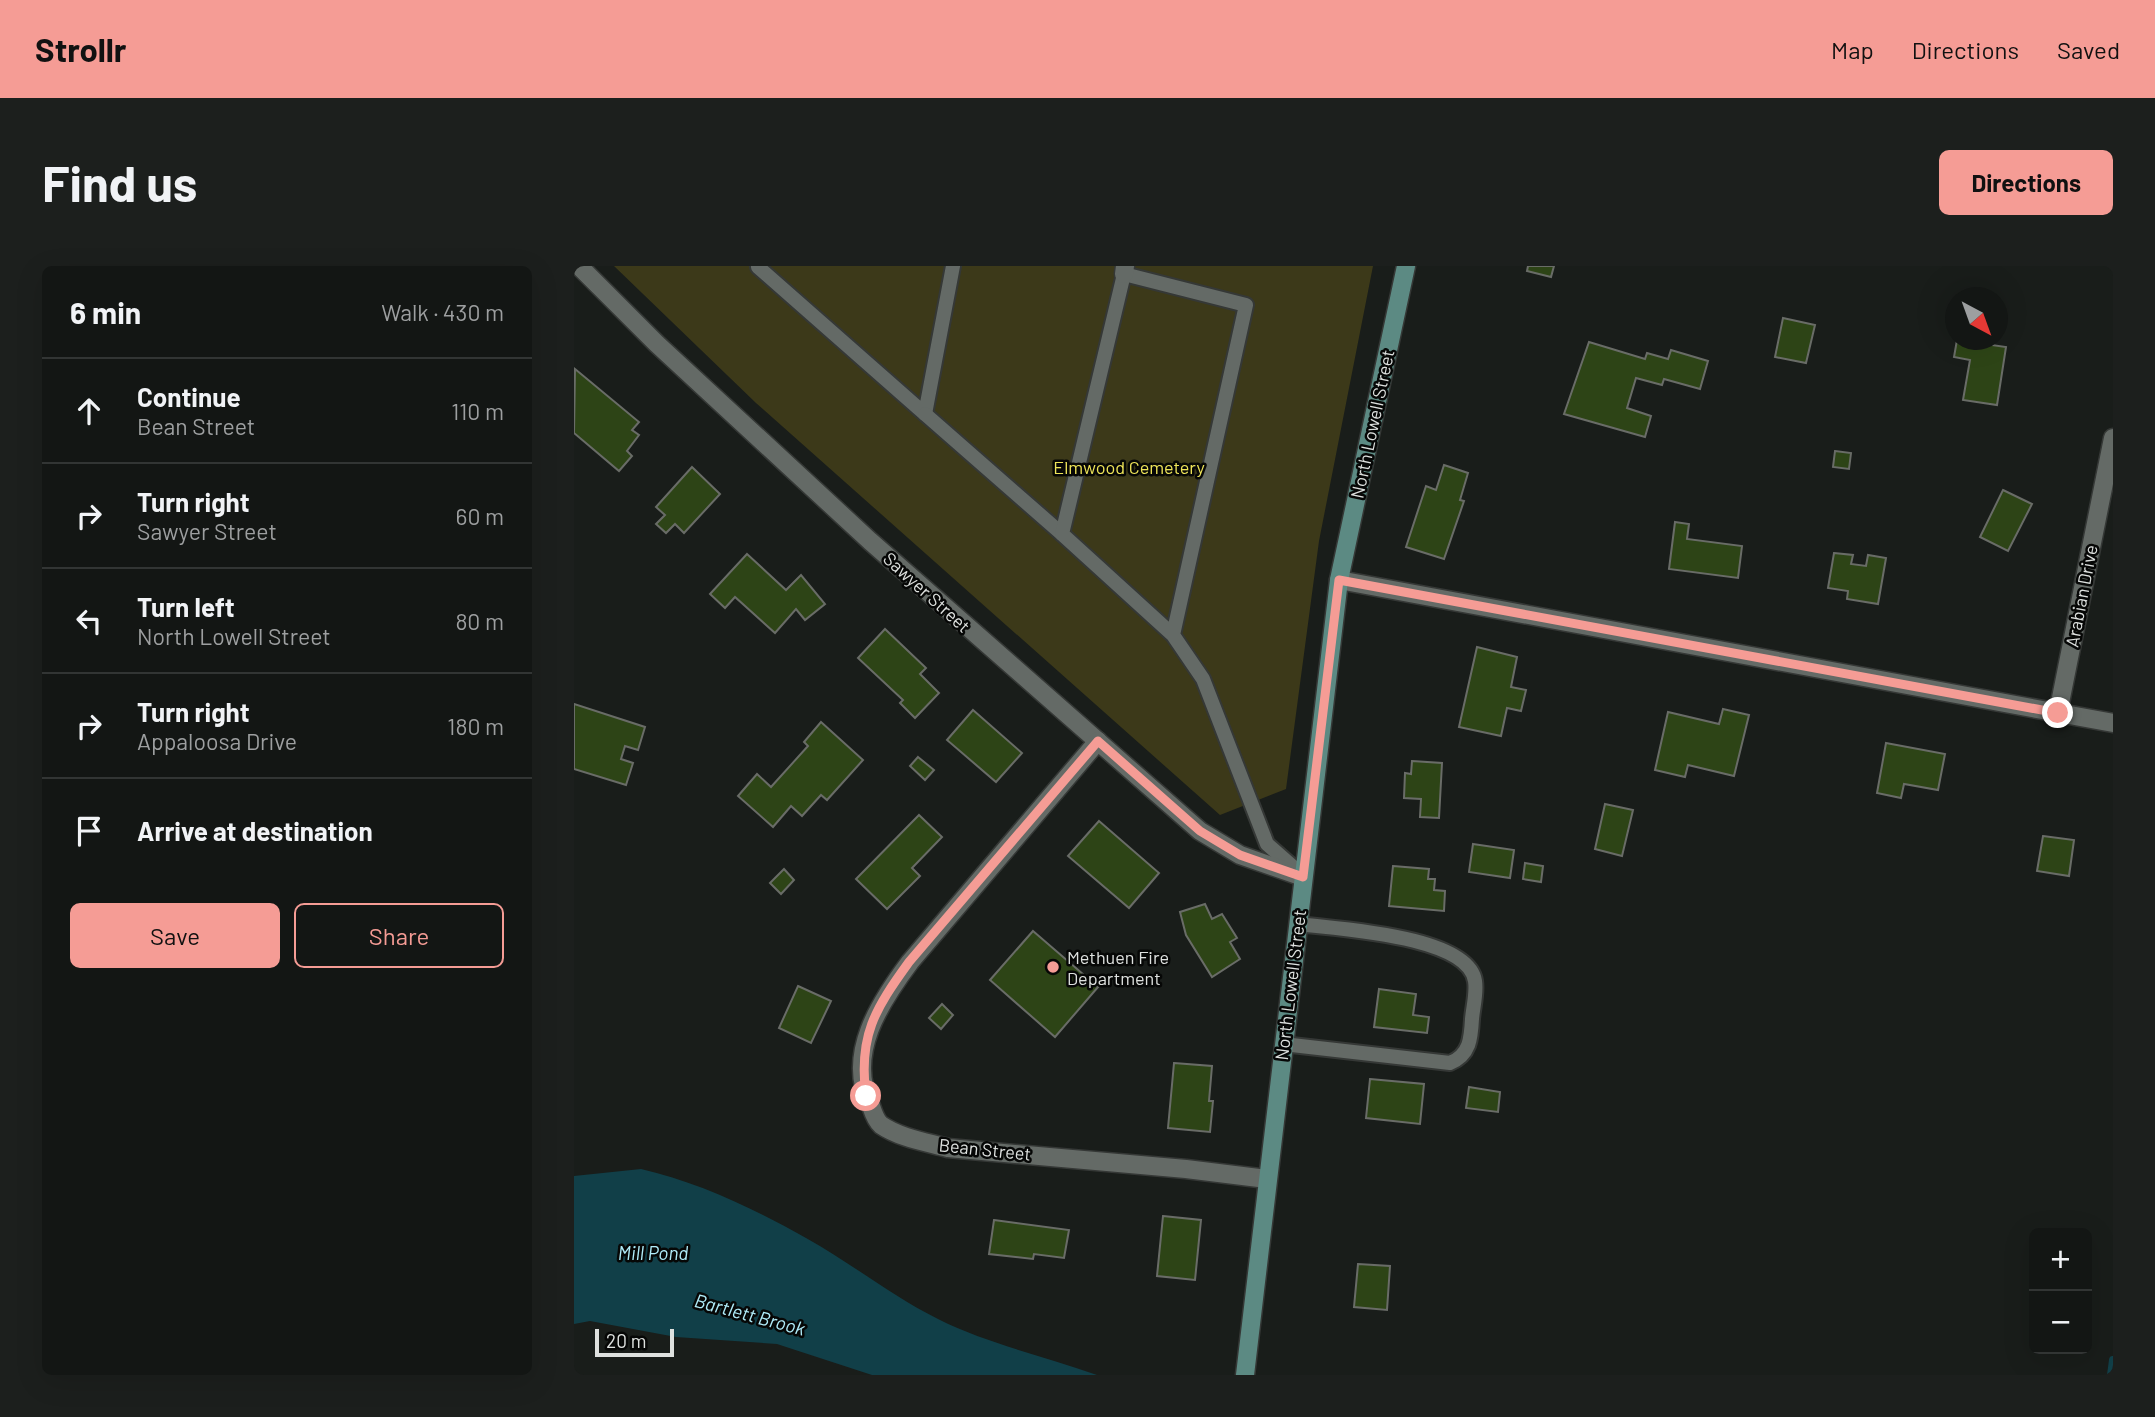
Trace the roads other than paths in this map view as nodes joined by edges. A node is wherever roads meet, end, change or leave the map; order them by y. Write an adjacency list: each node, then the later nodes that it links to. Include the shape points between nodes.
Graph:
1 (579, 266): 13 (street, Sawyer Street, via 850,523)
2 (758, 266): 6 (lane)
3 (953, 266): 6 (lane)
4 (1406, 266): 9 (main road, North Lowell Street)
5 (1124, 270): 8 (lane); 10 (lane, via 1246,305)
6 (925, 414): 8 (lane)
7 (2113, 438): 11 (street, Arabian Drive)
8 (1062, 534): 10 (lane)
9 (1339, 580): 11 (street); 14 (main road, North Lowell Street)
10 (1173, 635): 14 (lane, via 1203,679 1267,844)
11 (2058, 713): 12 (street)
12 (2113, 723)
13 (1098, 741): 14 (street, Sawyer Street, via 1200,831 1240,855); 17 (street, Bean Street, via 884,997 869,1030 862,1064 866,1096 879,1124 948,1147)
14 (1303, 877): 15 (main road, North Lowell Street)
15 (1298, 924): 16 (main road, North Lowell Street); 16 (lane, via 1410,939 1446,950 1466,965 1475,980 1470,1045 1450,1063)
16 (1283, 1044): 17 (main road, North Lowell Street)
17 (1267, 1179): 18 (main road, North Lowell Street)
18 (1245, 1375)

